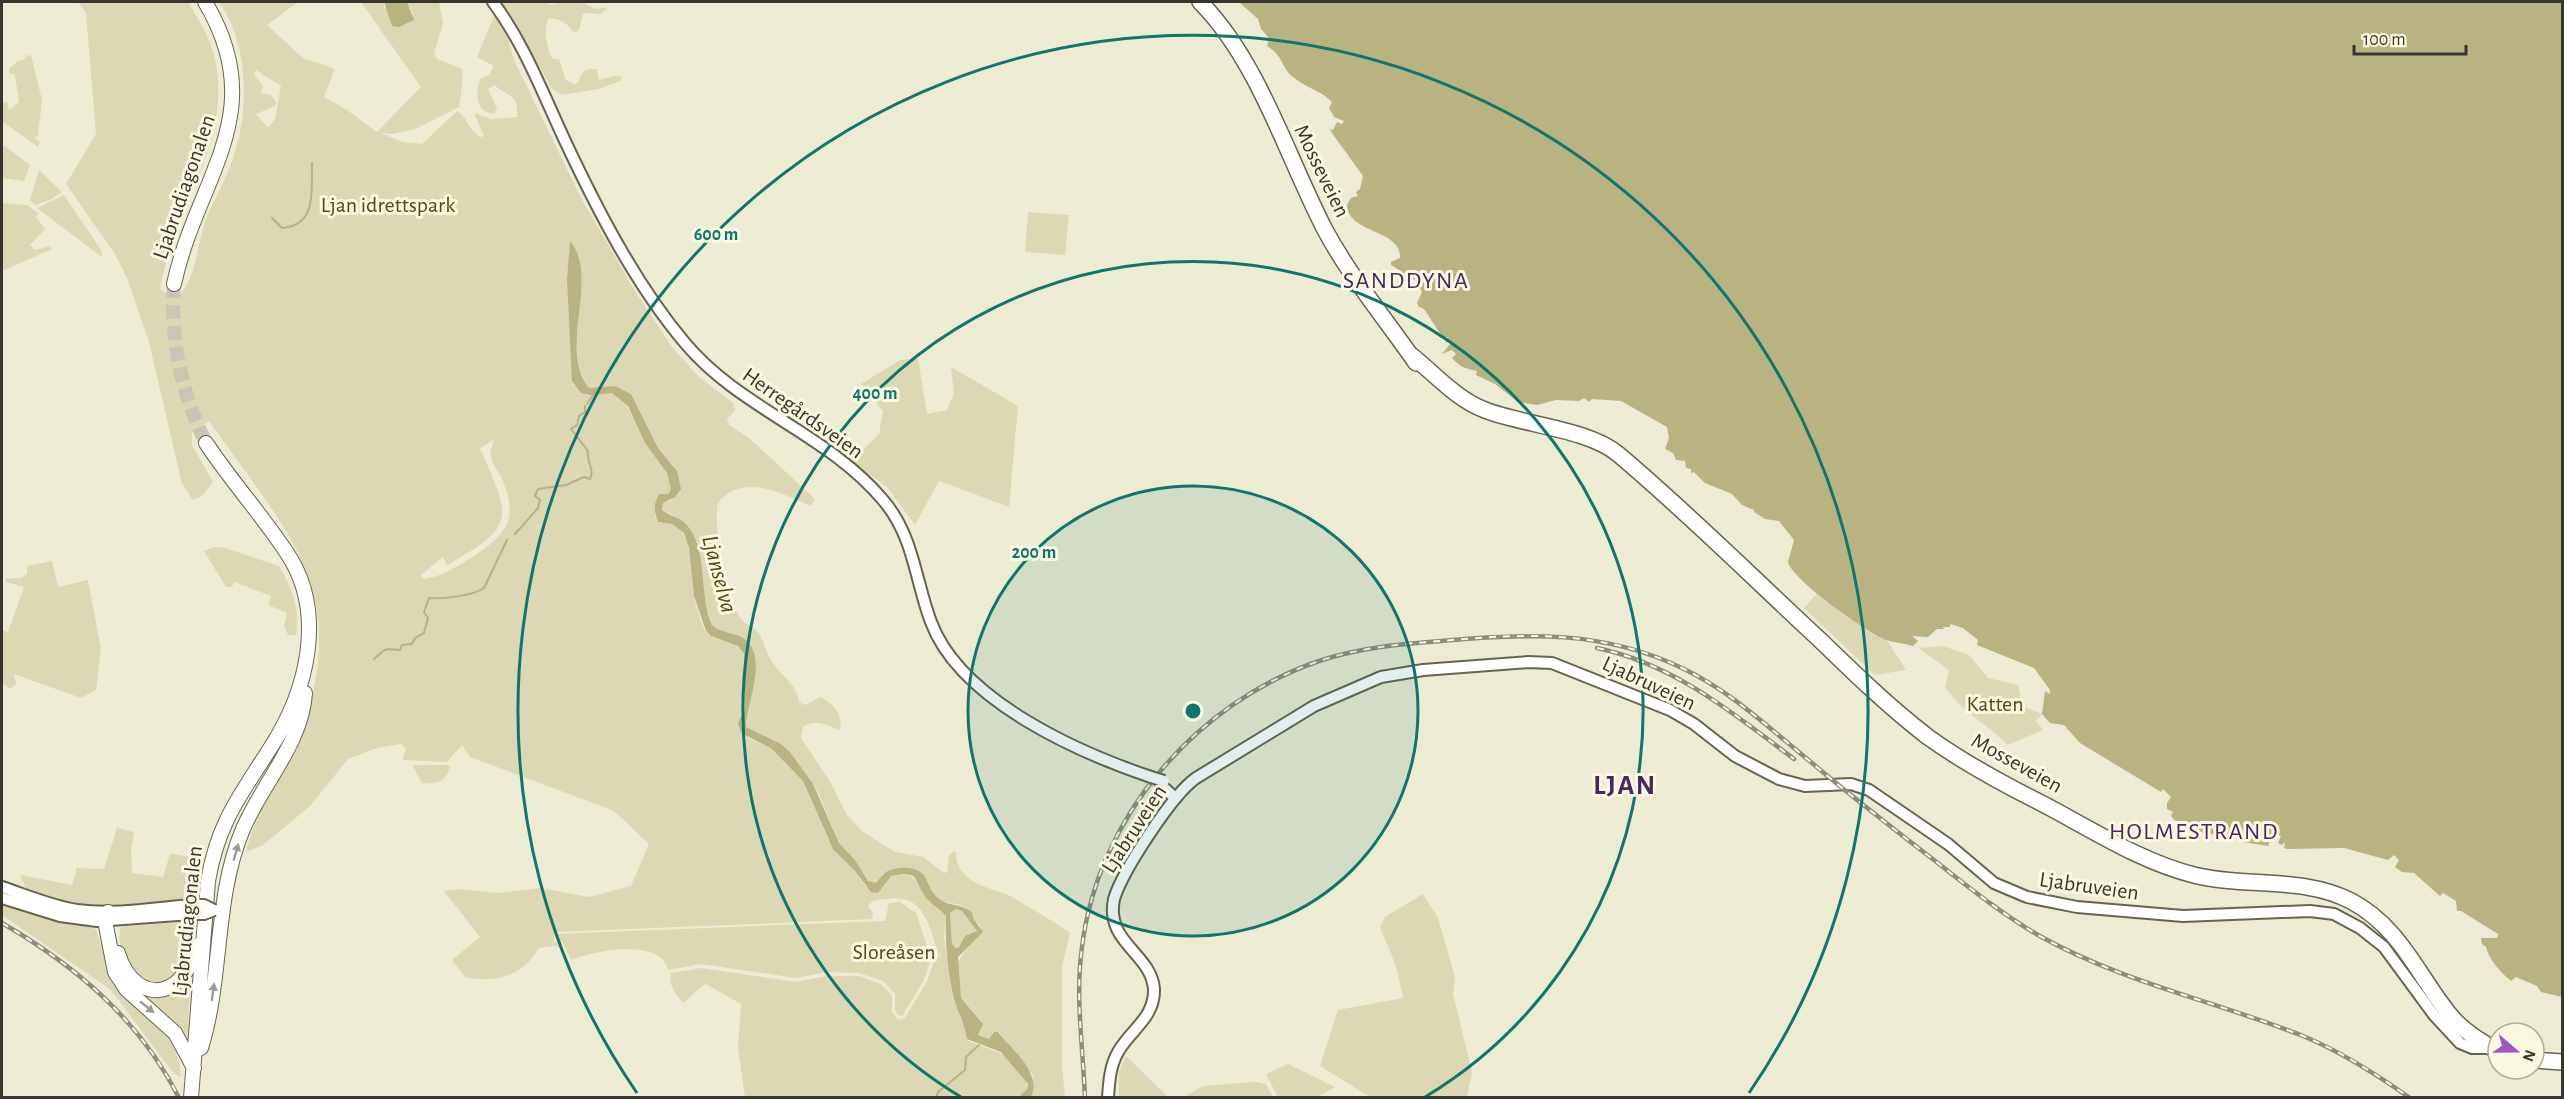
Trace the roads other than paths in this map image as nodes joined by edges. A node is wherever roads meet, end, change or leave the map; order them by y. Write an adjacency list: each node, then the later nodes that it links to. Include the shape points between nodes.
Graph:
1 (206, 2): 4 (main road, Ljabrudiagonalen, via 225,42 233,99 223,149 181,254)
2 (493, 2): 7 (street, Herregårdsveien, via 524,50 572,156 616,239 670,323 717,377 815,440 883,500 908,540 931,623 945,650 962,670 985,691 1050,733 1174,785)
3 (1200, 2): 14 (highway, Mosseveien, via 1226,30 1245,60 1339,254 1372,306 1437,388 1475,416 1581,444 1626,462 1662,491 1895,710 1949,751 2016,791 2176,870 2224,880 2310,888 2351,901 2398,938 2437,994)
4 (174, 284)
5 (206, 443): 6 (main road, Ljabrudiagonalen, via 294,567 308,619)
6 (306, 667): 10 (main road, one-way to 6, via 243,829 300,718); 12 (main road, Ljabrudiagonalen, via 290,714 219,832 208,881)
7 (1177, 795): 13 (street, Ljabruveien, via 1196,777 1299,714 1372,680 1416,670 1552,663 1670,710 1735,756 1779,779 1811,786 1851,784 1869,790 1948,844 1994,883 2027,897 2077,907 2183,916 2310,911 2340,917 2365,931 2388,951); 19 (street, Ljabruveien, via 1114,899 1117,930 1149,973 1154,994 1146,1018 1114,1059)
8 (2, 887): 11 (street)
9 (2, 898): 11 (street, via 60,916)
10 (219, 909): 11 (street, bridge, via 204,905 192,910); 17 (main road, one-way to 10, via 209,1017)
11 (109, 918): 12 (main road, via 123,968 134,982 148,989 163,989 179,980); 17 (main road, one-way to 17, via 111,962 118,978 175,1033)
12 (204, 936): 17 (main road, Ljabrudiagonalen)
13 (2452, 1034): 15 (street); 16 (street, Ljabruveien, via 2467,1047)
14 (2486, 1038)
15 (2486, 1042)
16 (2486, 1044)
17 (194, 1068): 18 (main road, Ljabrudiagonalen)
18 (191, 1097)
19 (1108, 1098)

